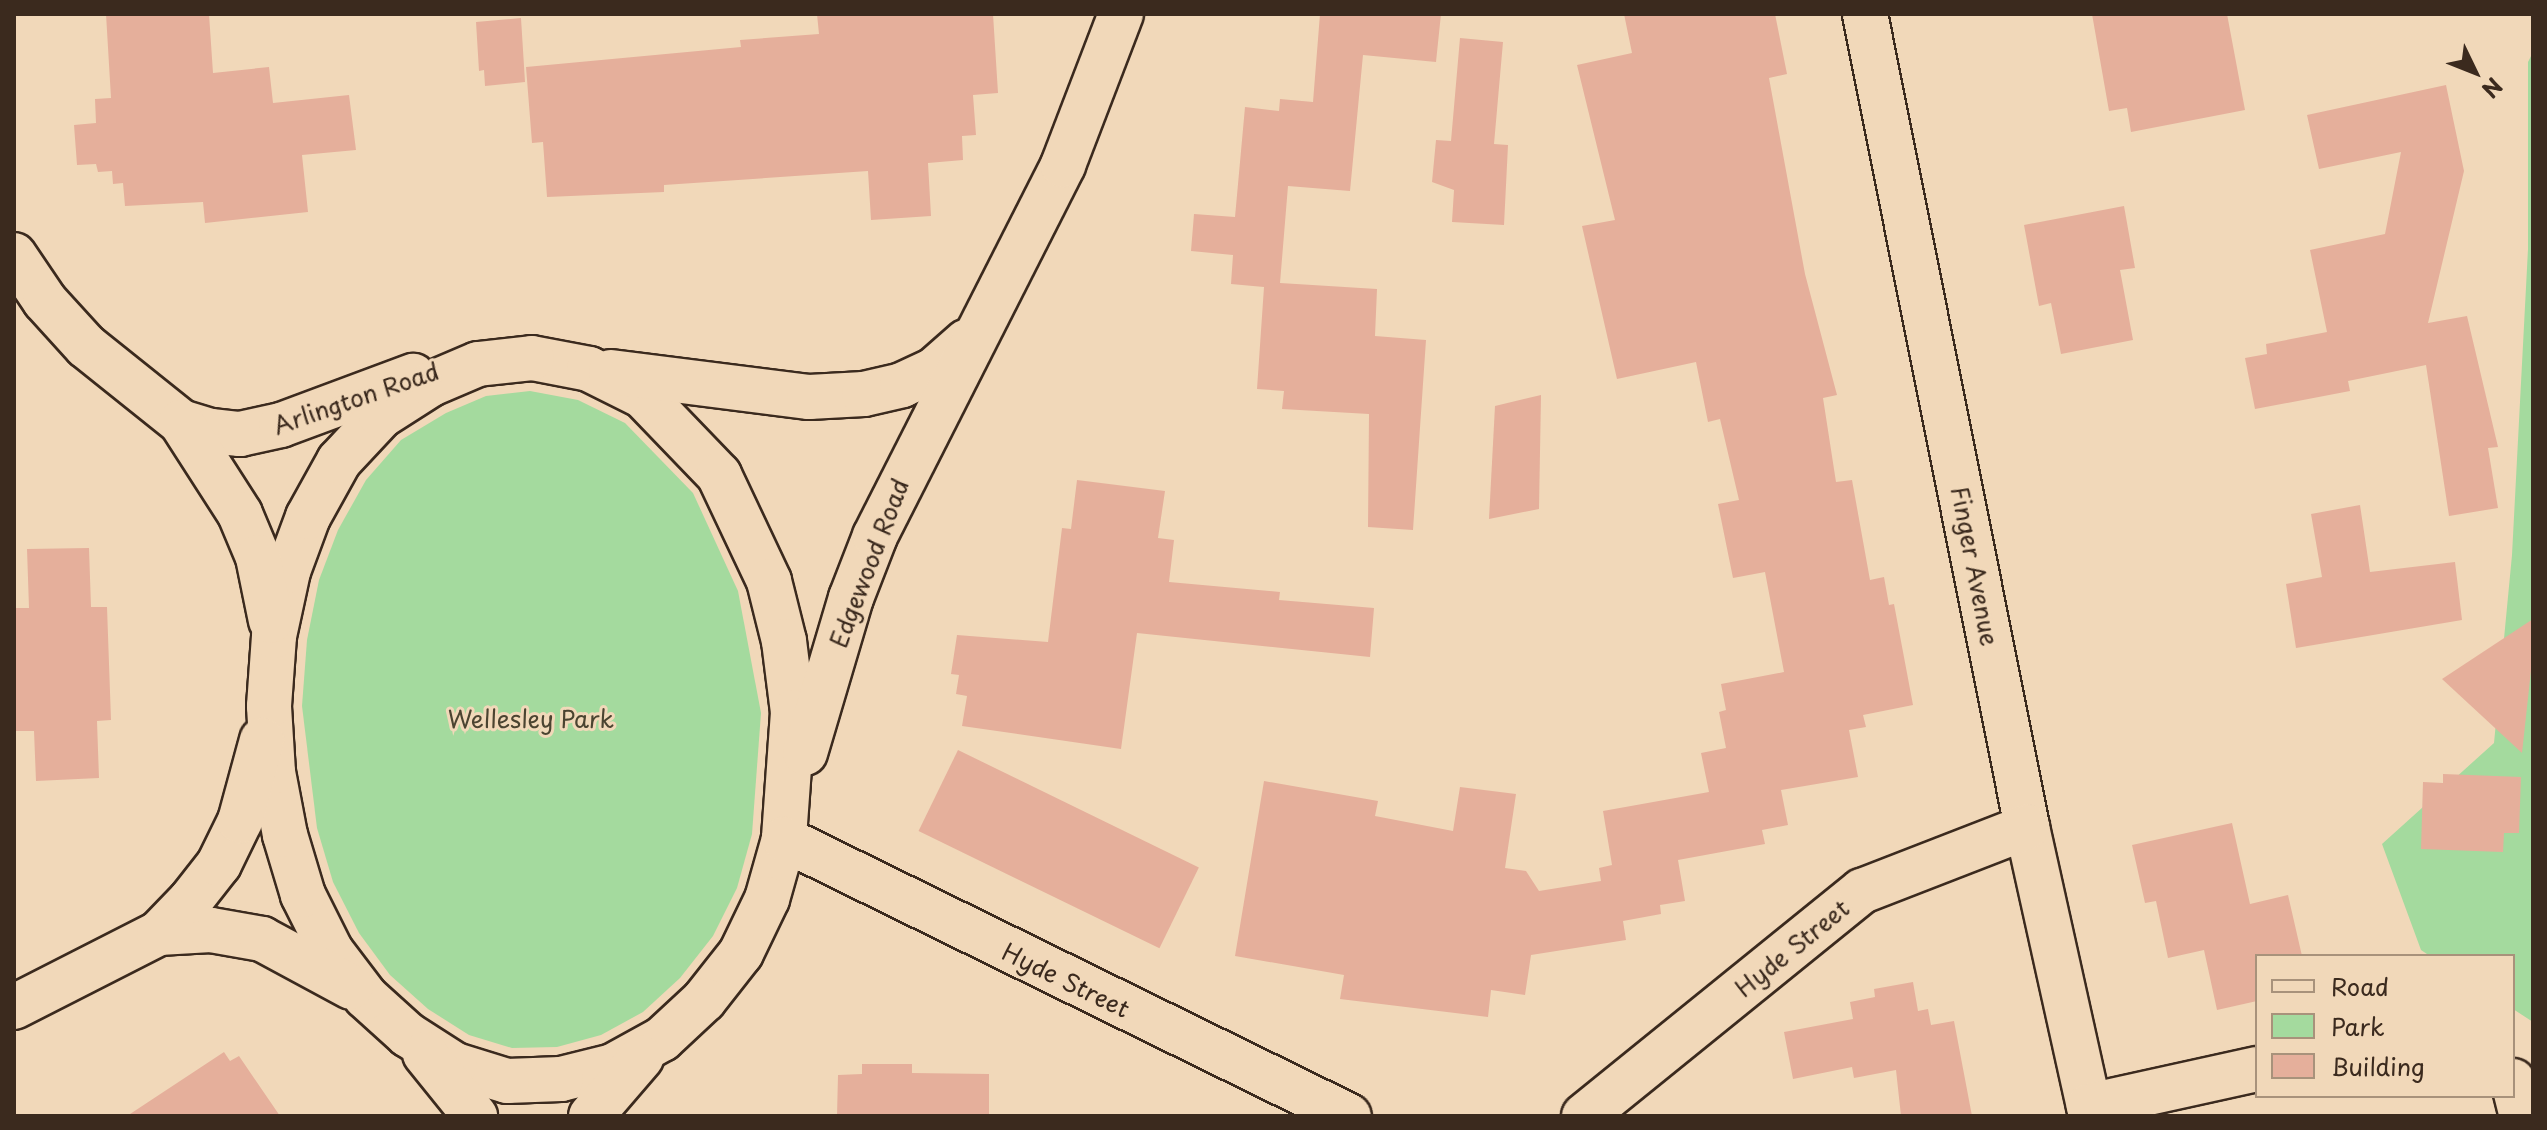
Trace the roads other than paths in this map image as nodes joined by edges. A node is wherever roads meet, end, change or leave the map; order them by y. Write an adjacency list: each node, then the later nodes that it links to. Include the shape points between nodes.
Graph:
1 (1121, 14): 4 (street, Edgewood Road, via 1063,165)
2 (1865, 14): 10 (street, Finger Avenue)
3 (14, 255): 7 (street, Arlington Road, via 45,301 86,346)
4 (985, 319): 6 (street, Edgewood Road, via 934,370 864,394 809,397); 11 (street, Edgewood Road, via 875,536 851,598)
5 (532, 358): 6 (street); 7 (street, Arlington Road, via 459,364 240,434); 8 (street, via 478,364 431,384 381,416 339,461 293,557)
6 (589, 369): 11 (street, via 643,396 685,433 719,475 748,528 769,581 793,712)
7 (181, 422): 8 (street, Arlington Road, via 240,514 258,557)
8 (274, 636): 9 (street)
9 (269, 706): 12 (street, via 240,821 219,864); 13 (street, via 273,772 303,895 331,951)
10 (2027, 827): 19 (street, Finger Avenue); 23 (street, Hyde Street, via 1862,891)
11 (784, 830): 16 (street, via 767,899 741,953 704,1000); 22 (street, Hyde Street)
12 (159, 933): 13 (street, via 211,930 262,939); 14 (street)
13 (366, 997): 15 (street)
14 (14, 1007)
15 (408, 1035): 16 (street, via 455,1065 507,1081 561,1079 613,1066); 20 (street)
16 (662, 1039): 21 (street, via 620,1077)
17 (2255, 1070): 19 (street)
18 (2515, 1089): 24 (street)
19 (2090, 1111)
20 (475, 1116)
21 (591, 1116)
22 (1349, 1116)
23 (1584, 1116)
24 (2522, 1116)

